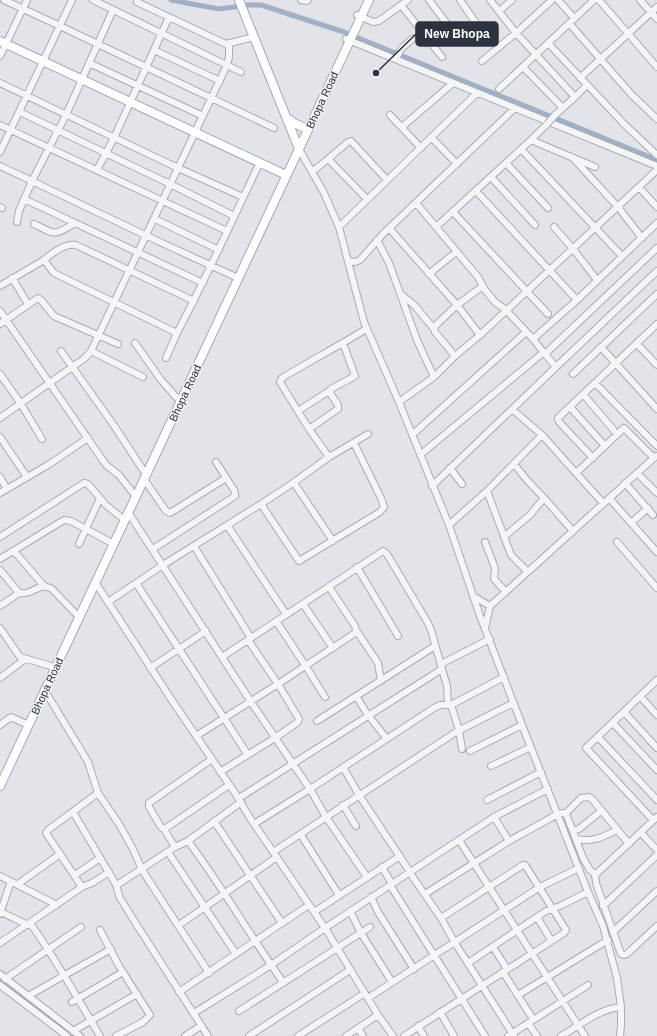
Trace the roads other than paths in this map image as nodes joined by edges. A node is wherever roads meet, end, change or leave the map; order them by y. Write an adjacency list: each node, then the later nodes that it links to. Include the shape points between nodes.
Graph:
1 (4, 0): 23 (street)
2 (27, 0): 23 (street)
3 (72, 0): 32 (street)
4 (93, 0): 24 (street)
5 (239, 0): 38 (main road)
6 (301, 0): 7 (street)
7 (308, 0)
8 (364, 0): 27 (main road, Bhopa Road)
9 (369, 0): 27 (main road, Bhopa Road)
10 (408, 0): 21 (street)
11 (428, 0): 39 (street)
12 (460, 0): 33 (street)
13 (490, 0): 25 (street)
14 (512, 0): 25 (street)
15 (552, 0): 34 (street)
16 (558, 0): 29 (street)
17 (594, 0): 29 (street)
18 (599, 0): 36 (street)
19 (640, 0): 26 (street)
20 (137, 2): 28 (street)
21 (401, 6): 27 (street, via 376,22); 49 (street)
22 (657, 7): 26 (street)
23 (23, 8): 32 (street); 41 (street)
24 (113, 10): 35 (street); 43 (street)
25 (499, 11): 34 (street)
26 (651, 12): 30 (street); 36 (street)
27 (359, 15): 37 (main road, Bhopa Road)
28 (169, 17): 35 (street); 44 (street)
29 (574, 18): 31 (street)
30 (657, 19)
31 (569, 23): 42 (street); 50 (street)
32 (60, 26): 43 (street); 51 (street)
33 (478, 26)
34 (516, 33): 46 (street); 52 (street)
35 (161, 34): 45 (street); 54 (street)
36 (628, 34): 50 (street); 57 (street)
37 (349, 35): 48 (street); 85 (main road, Bhopa Road); 93 (main road, Bhopa Road)
38 (254, 37): 44 (street); 80 (main road)
39 (457, 37)
40 (412, 39): 48 (street)
41 (3, 42): 47 (street); 51 (main road)
42 (548, 43): 46 (street); 59 (street)
43 (99, 44): 53 (street); 55 (street)
44 (228, 44): 54 (street)
45 (154, 50): 55 (street); 61 (street)
46 (535, 54): 56 (street); 69 (street)
47 (0, 56)
48 (397, 56): 62 (street)
49 (442, 57)
50 (600, 59): 59 (street); 77 (street)
51 (43, 61): 60 (main road); 68 (street)
52 (482, 61)
53 (90, 63): 60 (street); 65 (street)
54 (227, 65): 58 (street); 61 (street)
55 (146, 67): 65 (street); 70 (street)
56 (523, 67): 66 (street); 73 (street)
57 (657, 67)
58 (241, 72)
59 (580, 78): 64 (street)
60 (82, 79): 71 (main road); 76 (street)
61 (220, 81): 70 (street)
62 (453, 82): 67 (street); 83 (street)
63 (0, 83): 68 (street)
64 (587, 85): 69 (street); 98 (street)
65 (138, 86): 71 (street); 79 (street)
66 (499, 89)
67 (477, 93): 72 (street); 89 (street)
68 (27, 97): 75 (street); 76 (street)
69 (575, 97): 73 (street)
70 (212, 98): 79 (street); 84 (street)
71 (130, 102): 88 (main road); 90 (street)
72 (515, 108): 103 (street); 105 (street)
73 (563, 108): 91 (street, bridge)
74 (657, 109): 77 (street)
75 (20, 112): 86 (street); 87 (street)
76 (66, 114): 87 (street); 90 (street)
77 (652, 114): 81 (street)
78 (390, 115): 83 (street)
79 (203, 116): 88 (street)
80 (286, 117): 85 (main road); 93 (main road)
81 (657, 119)
82 (0, 125): 86 (street)
83 (402, 127): 94 (street)
84 (274, 128)
85 (305, 128): 93 (main road, Bhopa Road)
86 (11, 130): 92 (street); 96 (street)
87 (58, 131): 92 (street); 97 (street)
88 (196, 132): 101 (main road); 107 (street)
89 (431, 137): 94 (street); 103 (street)
90 (114, 138): 97 (street); 107 (street)
91 (531, 140): 95 (street); 99 (street)
92 (49, 147): 108 (street); 114 (street)
93 (298, 147): 110 (street); 111 (main road, Bhopa Road)
94 (420, 148): 113 (street)
95 (521, 149): 102 (street); 138 (street)
96 (0, 152)
97 (106, 154): 108 (street); 115 (street)
98 (657, 155)
99 (572, 157): 106 (street); 123 (street)
100 (328, 159): 110 (street); 113 (street, via 351,141); 120 (street)
101 (260, 162): 111 (main road); 118 (street)
102 (506, 163): 112 (street); 125 (street)
103 (457, 164): 122 (street)
104 (0, 166): 114 (street)
105 (657, 166)
106 (595, 167)
107 (178, 168): 115 (street); 118 (street)
108 (97, 170): 121 (street)
109 (657, 170): 116 (street)
110 (312, 172): 134 (street)
111 (284, 174): 156 (main road, Bhopa Road)
112 (491, 177): 117 (street); 133 (street)
113 (387, 180): 120 (street)
114 (32, 181): 119 (street); 140 (street)
115 (172, 185): 121 (street); 127 (street)
116 (639, 187): 123 (street); 124 (street)
117 (476, 191): 126 (street); 152 (street)
118 (243, 197): 127 (street)
119 (24, 199): 129 (street); 130 (street)
120 (367, 199): 134 (street)
121 (163, 202): 128 (street); 139 (street)
122 (416, 203): 135 (street); 137 (street)
123 (618, 207): 138 (street); 141 (street)
124 (657, 207)
125 (548, 208)
126 (453, 212): 135 (street); 162 (street)
127 (234, 216): 139 (street)
128 (155, 219): 140 (street); 145 (street)
129 (17, 222)
130 (75, 223): 132 (street, via 56,233); 147 (street)
131 (657, 223): 141 (street)
132 (34, 224)
133 (535, 224)
134 (339, 227): 150 (street)
135 (436, 227): 146 (street)
136 (554, 227): 144 (street)
137 (389, 228): 142 (street); 155 (street)
138 (595, 228): 144 (street); 148 (street)
139 (227, 231): 145 (street)
140 (147, 236): 147 (street); 151 (street)
141 (642, 238): 148 (street)
142 (377, 240): 150 (street, via 360,260); 163 (street)
143 (657, 248): 190 (street)
144 (573, 249): 152 (street); 158 (street)
145 (219, 250): 151 (street)
146 (456, 252): 155 (street); 161 (street)
147 (139, 253): 153 (street); 159 (street)
148 (622, 256): 158 (street)
149 (44, 260): 153 (street, via 72,244); 157 (street); 167 (street, via 54,273)
150 (348, 262): 176 (street)
151 (212, 265): 156 (street); 159 (street)
152 (550, 270): 162 (street); 165 (street)
153 (130, 271): 166 (street); 167 (street)
154 (657, 271): 196 (street)
155 (429, 274): 169 (street)
156 (236, 277): 205 (main road, Bhopa Road); 233 (main road, Bhopa Road)
157 (12, 278): 160 (street); 168 (street)
158 (597, 280): 165 (street)
159 (203, 283): 166 (street)
160 (0, 286)
161 (483, 286): 169 (street); 170 (street, via 495,302)
162 (528, 291): 170 (street); 172 (street)
163 (401, 294): 177 (street); 200 (street, via 417,340)
164 (657, 294): 187 (street)
165 (577, 300): 182 (street)
166 (194, 301): 179 (street)
167 (114, 303): 179 (street); 181 (street)
168 (28, 304): 173 (street); 181 (street, via 40,298 54,316)
169 (456, 305): 177 (street); 180 (street)
170 (506, 310): 178 (street); 180 (street)
171 (0, 311): 173 (street)
172 (548, 314)
173 (6, 320): 174 (street); 201 (street)
174 (0, 324)
175 (657, 324): 186 (street)
176 (366, 329): 184 (street); 206 (street)
177 (434, 329): 191 (street)
178 (526, 332): 182 (street); 216 (street)
179 (177, 333): 192 (street)
180 (480, 335): 191 (street)
181 (99, 336): 185 (street); 189 (street)
182 (532, 339): 190 (street)
183 (135, 343): 205 (street)
184 (343, 343): 203 (street, via 355,376); 211 (street, via 280,380)
185 (118, 344)
186 (636, 344): 193 (street); 194 (street)
187 (601, 347): 193 (street); 198 (street)
188 (61, 351): 195 (street)
189 (92, 351): 195 (street); 199 (street)
190 (544, 353): 196 (street); 224 (street)
191 (455, 356): 200 (street)
192 (166, 358)
193 (616, 364): 202 (street); 209 (street)
194 (657, 365)
195 (73, 367): 201 (street); 233 (street)
196 (556, 367): 210 (street)
197 (0, 374): 207 (street)
198 (573, 374)
199 (143, 377)
200 (434, 377): 206 (street)
201 (50, 383): 207 (street); 219 (street)
202 (595, 384): 204 (street); 223 (street)
203 (329, 391): 211 (street); 213 (street, via 338,409)
204 (583, 394): 208 (street); 215 (street)
205 (177, 398): 233 (main road, Bhopa Road)
206 (399, 402): 216 (street)
207 (21, 404): 212 (street); 220 (street)
208 (570, 407): 222 (street); 227 (street, via 558,417 558,420)
209 (657, 409)
210 (513, 410): 217 (street); 230 (street)
211 (298, 411): 213 (street)
212 (0, 418)
213 (309, 429): 225 (street)
214 (368, 434): 221 (street)
215 (617, 434): 222 (street); 226 (street, via 625,428)
216 (412, 435): 224 (street)
217 (542, 435): 229 (street); 231 (street)
218 (0, 436): 235 (street)
219 (88, 438): 235 (street); 244 (street, via 106,465)
220 (42, 439)
221 (354, 443): 225 (street); 262 (street, via 384,507)
222 (605, 446): 227 (street)
223 (657, 446)
224 (420, 455): 240 (street)
225 (330, 457): 237 (street)
226 (656, 457): 232 (street)
227 (593, 458): 231 (street)
228 (216, 462): 236 (street)
229 (514, 464): 242 (street); 247 (street)
230 (450, 468): 239 (street); 240 (street)
231 (576, 473): 249 (street)
232 (637, 473): 238 (street); 245 (street)
233 (144, 474): 236 (street, via 170,513); 244 (main road, Bhopa Road); 252 (main road, Bhopa Road)
234 (0, 477): 241 (street)
235 (27, 477): 241 (street)
236 (226, 478): 268 (street, via 235,496)
237 (294, 483): 250 (street); 262 (street)
238 (625, 483): 248 (street); 251 (street)
239 (462, 484)
240 (432, 486): 257 (street)
241 (7, 489): 243 (street)
242 (487, 491): 257 (street); 260 (street)
243 (0, 493)
244 (133, 493): 254 (main road, Bhopa Road)
245 (657, 493)
246 (100, 498): 254 (street); 258 (street); 261 (street, via 88,484 84,483)
247 (544, 498): 259 (street); 260 (street, via 530,515)
248 (609, 498): 249 (street); 255 (street)
249 (603, 503): 259 (street)
250 (260, 504): 256 (street); 262 (street, via 299,561)
251 (648, 508): 253 (street); 255 (street)
252 (128, 512): 268 (street); 276 (main road, Bhopa Road)
253 (653, 514)
254 (122, 518): 263 (main road, Bhopa Road)
255 (632, 523): 270 (street)
256 (227, 525): 267 (street); 288 (street)
257 (449, 526): 283 (street)
258 (86, 529): 263 (street); 266 (street); 269 (street, via 64,520)
259 (573, 531): 275 (street)
260 (505, 536): 275 (street, via 512,557)
261 (0, 537)
262 (333, 541)
263 (110, 542): 289 (main road, Bhopa Road)
264 (485, 542): 281 (street, via 495,568 494,579)
265 (617, 542): 280 (street)
266 (79, 544)
267 (194, 546): 272 (street); 296 (street)
268 (153, 549): 272 (street)
269 (14, 550): 271 (street); 278 (street)
270 (657, 552)
271 (0, 559)
272 (163, 565): 277 (street); 294 (street)
273 (357, 568): 279 (street); 295 (street); 298 (street, via 381,551 385,552 428,624)
274 (0, 570): 282 (street)
275 (528, 572): 281 (street)
276 (95, 582): 284 (street); 289 (main road, Bhopa Road)
277 (136, 583): 284 (street); 300 (street)
278 (44, 586): 282 (street, via 25,594); 289 (street, via 52,589)
279 (329, 587): 285 (street); 293 (street)
280 (657, 588)
281 (506, 592): 287 (street)
282 (19, 593): 286 (street)
283 (473, 596): 287 (street); 292 (street)
284 (108, 602): 306 (street)
285 (303, 604): 288 (street); 299 (street)
286 (0, 606)
287 (490, 606): 292 (street)
288 (286, 614): 290 (street)
289 (78, 615): 304 (main road, Bhopa Road); 312 (main road, Bhopa Road)
290 (276, 621): 296 (street); 303 (street)
291 (0, 628): 302 (street, via 17,654)
292 (485, 628): 297 (street)
293 (356, 630): 299 (street); 309 (street, via 378,663)
294 (206, 631): 300 (street); 301 (street)
295 (398, 636)
296 (249, 639): 301 (street); 311 (street)
297 (490, 639): 305 (street); 307 (street)
298 (435, 646): 305 (street); 309 (street)
299 (333, 648): 303 (street)
300 (178, 649): 306 (street); 322 (street)
301 (222, 657): 316 (street)
302 (25, 658): 304 (street); 308 (street)
303 (306, 665): 311 (street); 315 (street)
304 (51, 666): 325 (main road, Bhopa Road)
305 (441, 666): 318 (street); 321 (street)
306 (150, 668): 329 (street)
307 (504, 677): 317 (street); 318 (street)
308 (0, 678)
309 (381, 680): 313 (street)
310 (657, 680): 314 (street)
311 (278, 684): 316 (street); 331 (street, via 299,719)
312 (45, 691): 347 (main road, Bhopa Road); 350 (street, via 88,762)
313 (356, 696): 321 (street); 323 (street)
314 (640, 696): 319 (street); 320 (street)
315 (325, 697)
316 (251, 702): 322 (street); 331 (street)
317 (513, 703): 327 (street); 328 (street)
318 (449, 705): 328 (street); 332 (street, via 438,706)
319 (624, 712): 324 (street); 334 (street)
320 (656, 712)
321 (368, 715): 332 (street); 339 (street)
322 (225, 719): 329 (street); 337 (street)
323 (317, 721)
324 (613, 723): 330 (street); 342 (street)
325 (24, 724): 326 (street, via 11,717); 345 (main road, Bhopa Road)
326 (0, 725)
327 (522, 725): 333 (street); 336 (street)
328 (459, 730): 335 (street); 351 (street)
329 (196, 736): 338 (street)
330 (598, 737): 354 (street); 362 (street, via 586,747 586,750)
331 (275, 738): 337 (street); 339 (street)
332 (387, 739): 341 (street)
333 (531, 747): 340 (street); 344 (street)
334 (657, 748)
335 (462, 749)
336 (470, 750)
337 (248, 755): 343 (street)
338 (212, 759): 343 (street); 366 (street, via 149,803 160,827)
339 (292, 764): 348 (street); 352 (street)
340 (491, 766)
341 (343, 767): 348 (street); 351 (street)
342 (657, 770)
343 (220, 772): 346 (street)
344 (541, 772): 349 (street); 353 (street)
345 (0, 775)
346 (229, 785): 352 (street); 366 (street)
347 (0, 786)
348 (310, 789): 360 (street); 364 (street)
349 (548, 789): 358 (street); 361 (street)
350 (98, 793): 357 (street); 387 (street, via 119,824)
351 (360, 795): 355 (street); 382 (street)
352 (240, 800): 363 (street); 364 (street)
353 (487, 800)
354 (657, 800)
355 (343, 805): 360 (street); 365 (street)
356 (601, 811): 359 (street, via 591,798 584,797); 367 (street); 368 (street)
357 (73, 812): 379 (street, via 46,831); 383 (street)
358 (558, 814): 359 (street); 374 (street); 386 (street)
359 (565, 814): 368 (street)
360 (326, 817): 370 (street); 394 (street)
361 (494, 818): 372 (street); 374 (street)
362 (655, 819): 369 (street)
363 (214, 821): 373 (street); 393 (street)
364 (254, 824): 380 (street)
365 (356, 826)
366 (164, 829): 376 (street)
367 (617, 830): 371 (street, via 596,839); 375 (street)
368 (573, 831): 371 (street)
369 (641, 833): 375 (street); 377 (street)
370 (301, 835): 380 (street); 406 (street)
371 (576, 839): 391 (street, via 586,864)
372 (459, 840): 384 (street); 389 (street)
373 (188, 841): 376 (street); 404 (street)
374 (509, 841): 384 (street)
375 (629, 844): 391 (street)
376 (175, 847): 378 (street)
377 (657, 850)
378 (168, 852): 387 (street); 411 (street)
379 (60, 854): 390 (street); 396 (street)
380 (275, 855): 393 (street); 409 (street)
381 (657, 855): 410 (street)
382 (400, 856): 385 (street); 389 (street)
383 (100, 858): 388 (street); 390 (street)
384 (474, 864): 400 (street); 405 (street)
385 (382, 867): 394 (street); 397 (street)
386 (579, 868): 401 (street); 403 (street)
387 (142, 870): 398 (street); 421 (street)
388 (109, 872): 398 (street); 399 (street)
389 (410, 872): 397 (street); 405 (street)
390 (75, 875): 399 (street)
391 (595, 875): 410 (street)
392 (0, 876): 395 (street)
393 (250, 876): 404 (street); 419 (street)
394 (367, 877): 406 (street)
395 (12, 881): 396 (street); 416 (street)
396 (18, 884): 408 (street)
397 (391, 884): 407 (street); 441 (street)
398 (116, 885): 457 (street, via 120,898)
399 (82, 887): 408 (street)
400 (489, 887): 401 (street, via 524,865); 413 (street); 418 (street)
401 (540, 887): 412 (street); 413 (street)
402 (657, 891): 428 (street)
403 (588, 892): 412 (street); 432 (street)
404 (224, 894): 411 (street); 430 (street)
405 (425, 894): 418 (street)
406 (339, 895): 415 (street)
407 (371, 897): 414 (street); 444 (street)
408 (56, 905): 420 (street)
409 (309, 905): 415 (street); 419 (street)
410 (603, 906): 428 (street)
411 (206, 907): 421 (street); 440 (street)
412 (553, 908): 417 (street); 431 (street, via 566,930)
413 (504, 910): 427 (street); 434 (street)
414 (350, 911): 425 (street); 429 (street)
415 (314, 912): 425 (street)
416 (0, 913): 420 (street)
417 (537, 917): 427 (street); 431 (street)
418 (441, 918): 434 (street)
419 (282, 923): 430 (street)
420 (29, 924): 433 (street); 437 (street)
421 (179, 925): 448 (street)
422 (657, 926): 428 (street, via 624,955 619,952)
423 (81, 927): 437 (street)
424 (370, 927): 429 (street)
425 (325, 928): 436 (street); 443 (street)
426 (100, 930): 438 (street)
427 (517, 931): 435 (street); 439 (street)
428 (614, 932)
429 (361, 933): 436 (street); 453 (street)
430 (256, 940): 440 (street); 443 (street)
431 (551, 940): 439 (street)
432 (608, 940): 451 (street); 466 (street, via 617,978)
433 (0, 943)
434 (455, 943): 441 (street); 442 (street)
435 (493, 947): 442 (street); 446 (street)
436 (337, 948): 445 (street); 452 (street)
437 (48, 949): 449 (street); 450 (street)
438 (111, 949): 447 (street); 449 (street)
439 (531, 953): 446 (street); 451 (street)
440 (236, 954): 448 (street)
441 (435, 956): 444 (street); 463 (street)
442 (468, 963): 455 (street)
443 (271, 965): 452 (street); 469 (street)
444 (414, 969): 453 (street)
445 (350, 970): 459 (street); 485 (street)
446 (505, 970): 455 (street); 460 (street)
447 (123, 972): 458 (street); 462 (street)
448 (209, 973): 457 (street)
449 (64, 975): 461 (street); 462 (street)
450 (3, 977): 461 (street)
451 (547, 977): 460 (street); 465 (street)
452 (283, 982): 467 (street)
453 (392, 982): 459 (street)
454 (0, 984): 479 (street)
455 (482, 985): 463 (street); 478 (street)
456 (588, 985): 465 (street)
457 (179, 992): 469 (street)
458 (137, 994): 471 (street); 482 (street, via 149,1017)
459 (367, 995): 470 (street); 486 (street)
460 (518, 995): 472 (street)
461 (28, 996): 477 (street)
462 (78, 998): 464 (street); 471 (street)
463 (462, 998): 468 (street); 493 (street)
464 (72, 1002)
465 (563, 1002): 472 (street); 473 (street)
466 (620, 1007): 473 (street, via 604,1010); 497 (street)
467 (239, 1011)
468 (440, 1012): 475 (street); 492 (street)
469 (194, 1013): 474 (street)
470 (378, 1015): 476 (street); 489 (street)
471 (91, 1020): 477 (street); 481 (street)
472 (531, 1021): 478 (street); 494 (street)
473 (578, 1025): 495 (street); 496 (street)
474 (201, 1026): 483 (street); 484 (street)
475 (418, 1026): 490 (street); 491 (street)
476 (358, 1028): 487 (street); 488 (street)
477 (73, 1032): 480 (street)
478 (511, 1035)
479 (67, 1036)
480 (80, 1036)
481 (100, 1036)
482 (116, 1036)
483 (185, 1036)
484 (208, 1036)
485 (249, 1036)
486 (298, 1036)
487 (346, 1036)
488 (364, 1036)
489 (393, 1036)
490 (404, 1036)
491 (424, 1036)
492 (454, 1036)
493 (485, 1036)
494 (537, 1036)
495 (562, 1036)
496 (585, 1036)
497 (620, 1036)

